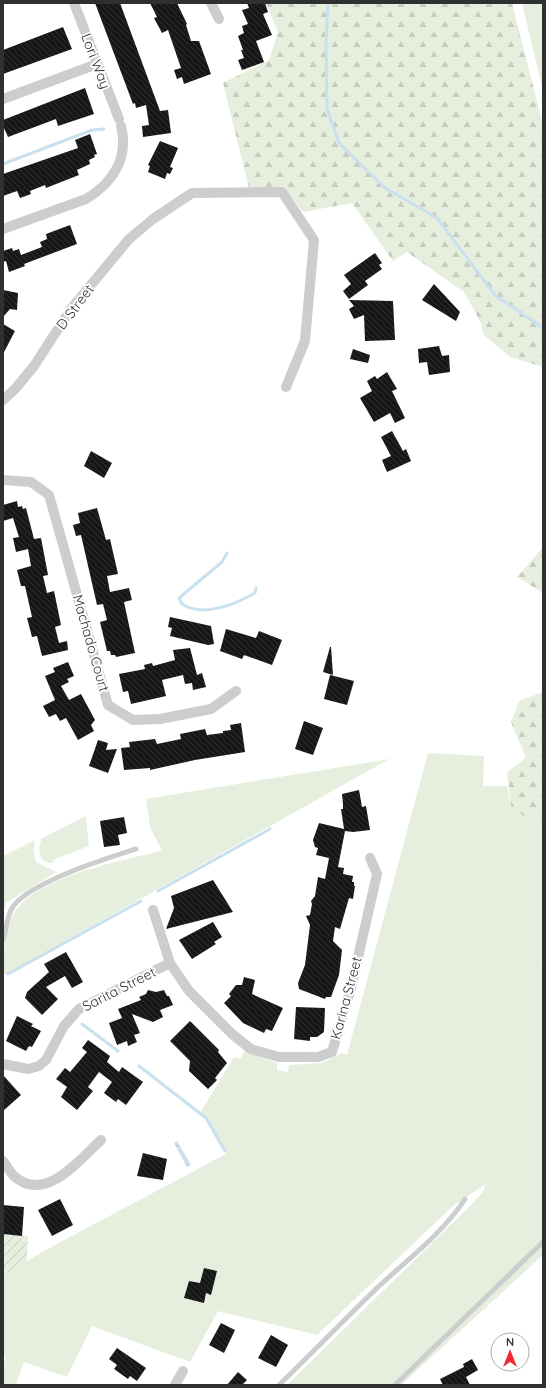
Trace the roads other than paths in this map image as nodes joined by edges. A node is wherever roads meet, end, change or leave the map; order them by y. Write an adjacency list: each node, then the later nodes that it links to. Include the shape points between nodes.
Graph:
1 (74, 3): 4 (street, Lori Way)
2 (211, 3): 3 (street)
3 (219, 19)
4 (97, 64): 5 (street); 6 (street, Lori Way, via 120,123 123,145 117,170 109,182 86,199)
5 (3, 99)
6 (3, 229)
7 (286, 387): 8 (street, D Street, via 305,341 314,240 282,192 192,193 152,219 129,239 76,304 34,366)
8 (3, 400)
9 (3, 480): 10 (street, Machado Court, via 31,482 49,495 108,705 133,720 160,719 211,709)
10 (236, 691)
11 (136, 849): 14 (lane, via 75,869 23,897 12,909)
12 (370, 858): 15 (street, Karina Street, via 377,874 351,988 332,1052 318,1057 279,1057 251,1048 232,1034 189,991)
13 (152, 910): 15 (street, Karina Street)
14 (3, 940)
15 (170, 964): 16 (street, Sarita Street, via 79,1009 64,1026 46,1060 40,1066 28,1069)
16 (3, 1064)
17 (101, 1140): 18 (street, via 55,1181 40,1186 25,1184)
18 (3, 1161)
19 (464, 1199): 23 (lane, via 429,1240)
20 (543, 1242): 24 (lane)
21 (183, 1371): 22 (street)
22 (175, 1385)
23 (279, 1385)
24 (395, 1385)

